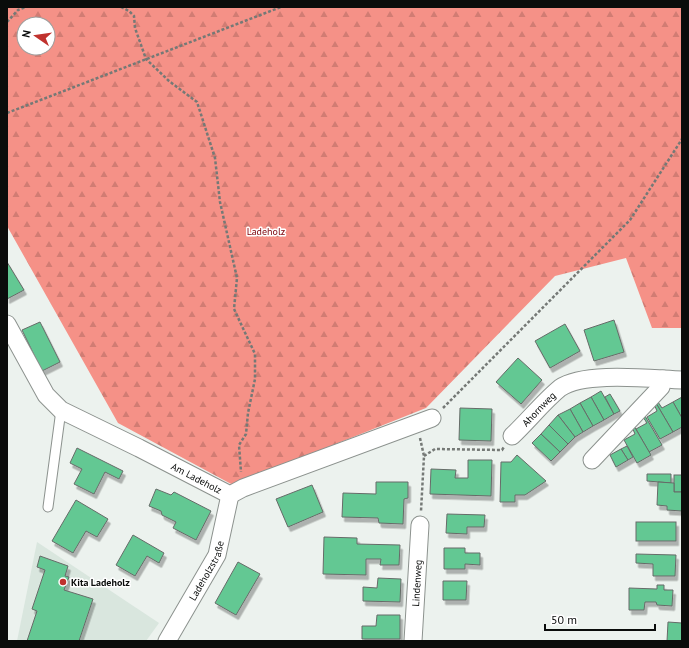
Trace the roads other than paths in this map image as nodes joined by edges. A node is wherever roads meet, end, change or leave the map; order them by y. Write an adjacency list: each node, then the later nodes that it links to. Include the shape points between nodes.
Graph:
1 (7, 324): 4 (street, Am Ladeholz, via 46,394)
2 (663, 379): 3 (street, Ahornweg); 6 (street, Ahornweg, via 577,380 561,388); 7 (street, via 662,386)
3 (682, 380)
4 (61, 410): 8 (street, Am Ladeholz); 9 (lane)
5 (432, 418): 8 (street)
6 (512, 436)
7 (592, 460)
8 (237, 492): 11 (street, Ladeholzstraße, via 217,555)
9 (48, 508)
10 (420, 525): 12 (street, Lindenweg)
11 (167, 641)
12 (413, 641)

